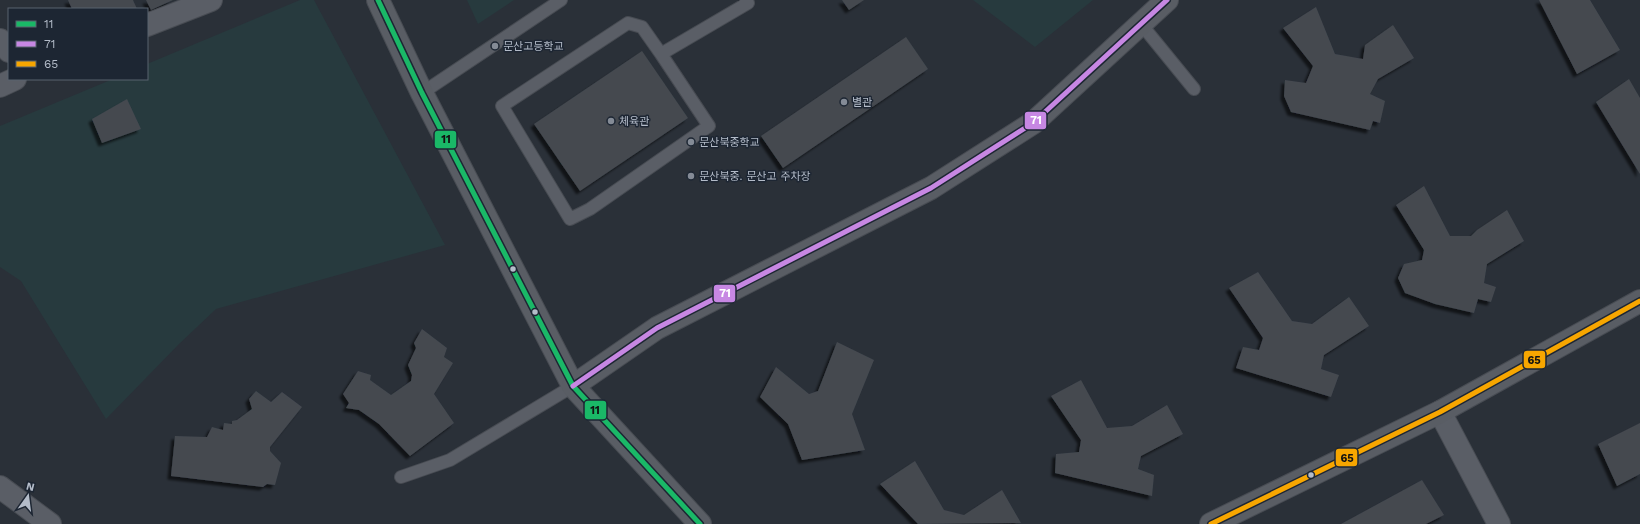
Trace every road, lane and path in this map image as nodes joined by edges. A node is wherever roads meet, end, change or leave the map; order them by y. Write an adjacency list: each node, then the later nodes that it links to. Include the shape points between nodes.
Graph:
1 (211, 0): 7 (street)
2 (378, 0): 14 (street)
3 (561, 0): 14 (lane)
4 (746, 0): 10 (lane, via 748,3)
5 (1167, 0): 6 (street)
6 (1141, 24): 13 (lane); 16 (street, via 1033,123 931,188 657,328)
7 (148, 25)
8 (0, 40): 9 (street)
9 (8, 50)
10 (661, 54): 10 (lane, via 709,126 590,209 570,219 502,106 628,23 642,27)
11 (13, 80): 12 (street)
12 (0, 86)
13 (1194, 89)
14 (422, 93): 16 (street)
15 (1640, 301): 17 (street)
16 (573, 386): 18 (lane, via 450,460); 21 (street)
17 (1440, 412): 22 (street); 23 (street)
18 (401, 477)
19 (0, 487): 20 (street)
20 (50, 524)
21 (700, 524)
22 (1211, 524)
23 (1499, 524)

